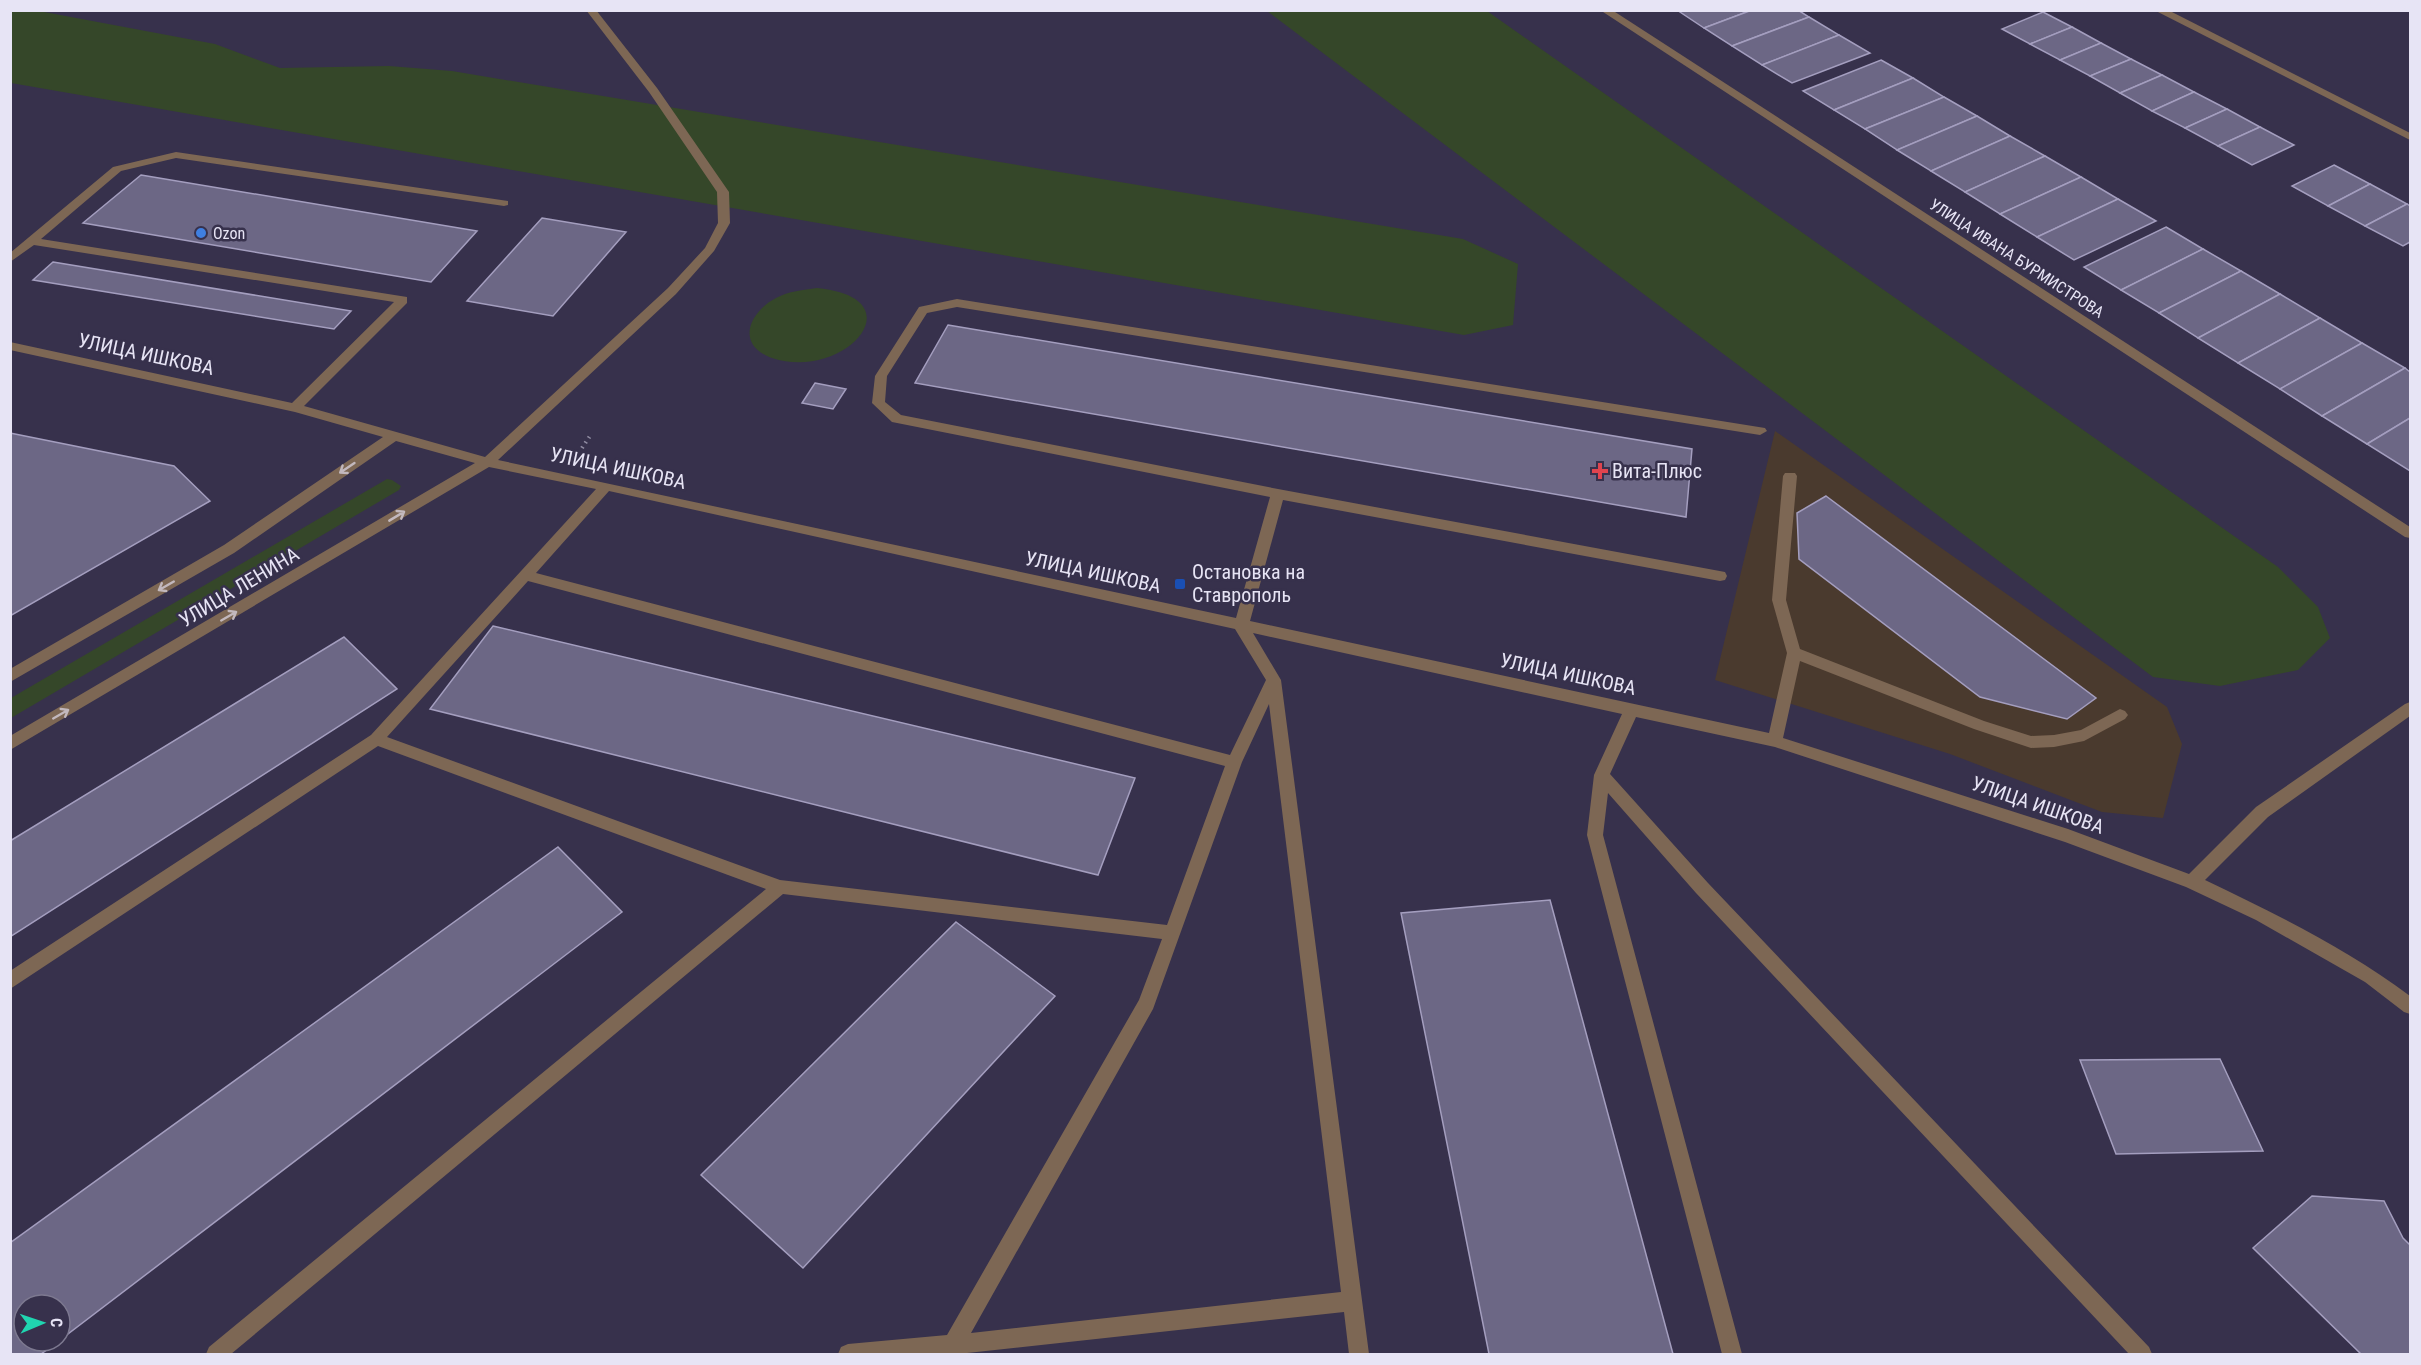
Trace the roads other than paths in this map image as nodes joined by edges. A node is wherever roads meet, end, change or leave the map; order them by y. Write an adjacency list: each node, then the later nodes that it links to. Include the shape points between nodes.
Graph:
1 (591, 10): 12 (street, УЛИЦА ЛЕНИНА, via 653,90 723,192 724,223 710,249 672,291)
2 (1605, 10): 16 (street, УЛИЦА ИВАНА БУРМИСТРОВА)
3 (2159, 10): 4 (street)
4 (2410, 137)
5 (504, 203): 6 (street, via 176,155 117,169)
6 (32, 241): 7 (street); 9 (street, via 403,300)
7 (10, 259)
8 (10, 346): 9 (street, УЛИЦА ИШКОВА)
9 (295, 408): 11 (street, УЛИЦА ИШКОВА)
10 (1760, 431): 15 (street, via 957,303 923,310 881,376 878,403 897,419)
11 (395, 435): 12 (street, УЛИЦА ИШКОВА); 21 (street, УЛИЦА ЛЕНИНА, one-way to 21, via 229,549)
12 (487, 462): 14 (street, УЛИЦА ИШКОВА); 28 (street, УЛИЦА ЛЕНИНА, one-way to 12)
13 (1790, 476): 20 (street, via 1779,600)
14 (606, 486): 17 (street); 19 (street, УЛИЦА ИШКОВА)
15 (1278, 494): 18 (street); 19 (street)
16 (2410, 533)
17 (525, 575): 26 (street); 29 (street)
18 (1720, 576)
19 (1241, 626): 22 (street); 24 (street, УЛИЦА ИШКОВА)
20 (1794, 653): 25 (street, via 2031,742 2084,735); 27 (street)
21 (10, 676)
22 (1274, 680): 29 (street); 36 (street)
23 (2410, 708): 31 (street, via 2262,812)
24 (1632, 709): 27 (street, УЛИЦА ИШКОВА); 30 (street)
25 (2120, 715)
26 (376, 739): 32 (street); 34 (street)
27 (1775, 741): 31 (street, УЛИЦА ИШКОВА, via 2068,836)
28 (10, 744)
29 (1234, 762): 33 (street)
30 (1602, 775): 41 (street, via 1596,835); 42 (street, via 1702,888)
31 (2192, 882): 35 (street, УЛИЦА ИШКОВА, via 2262,915 2371,977)
32 (780, 887): 33 (street); 38 (street)
33 (1173, 933): 37 (street, via 1147,1003)
34 (10, 981)
35 (2410, 1006)
36 (1352, 1301): 37 (street); 40 (street)
37 (953, 1345): 39 (street)
38 (216, 1354)
39 (848, 1354)
40 (1359, 1354)
41 (1731, 1354)
42 (2142, 1354)

